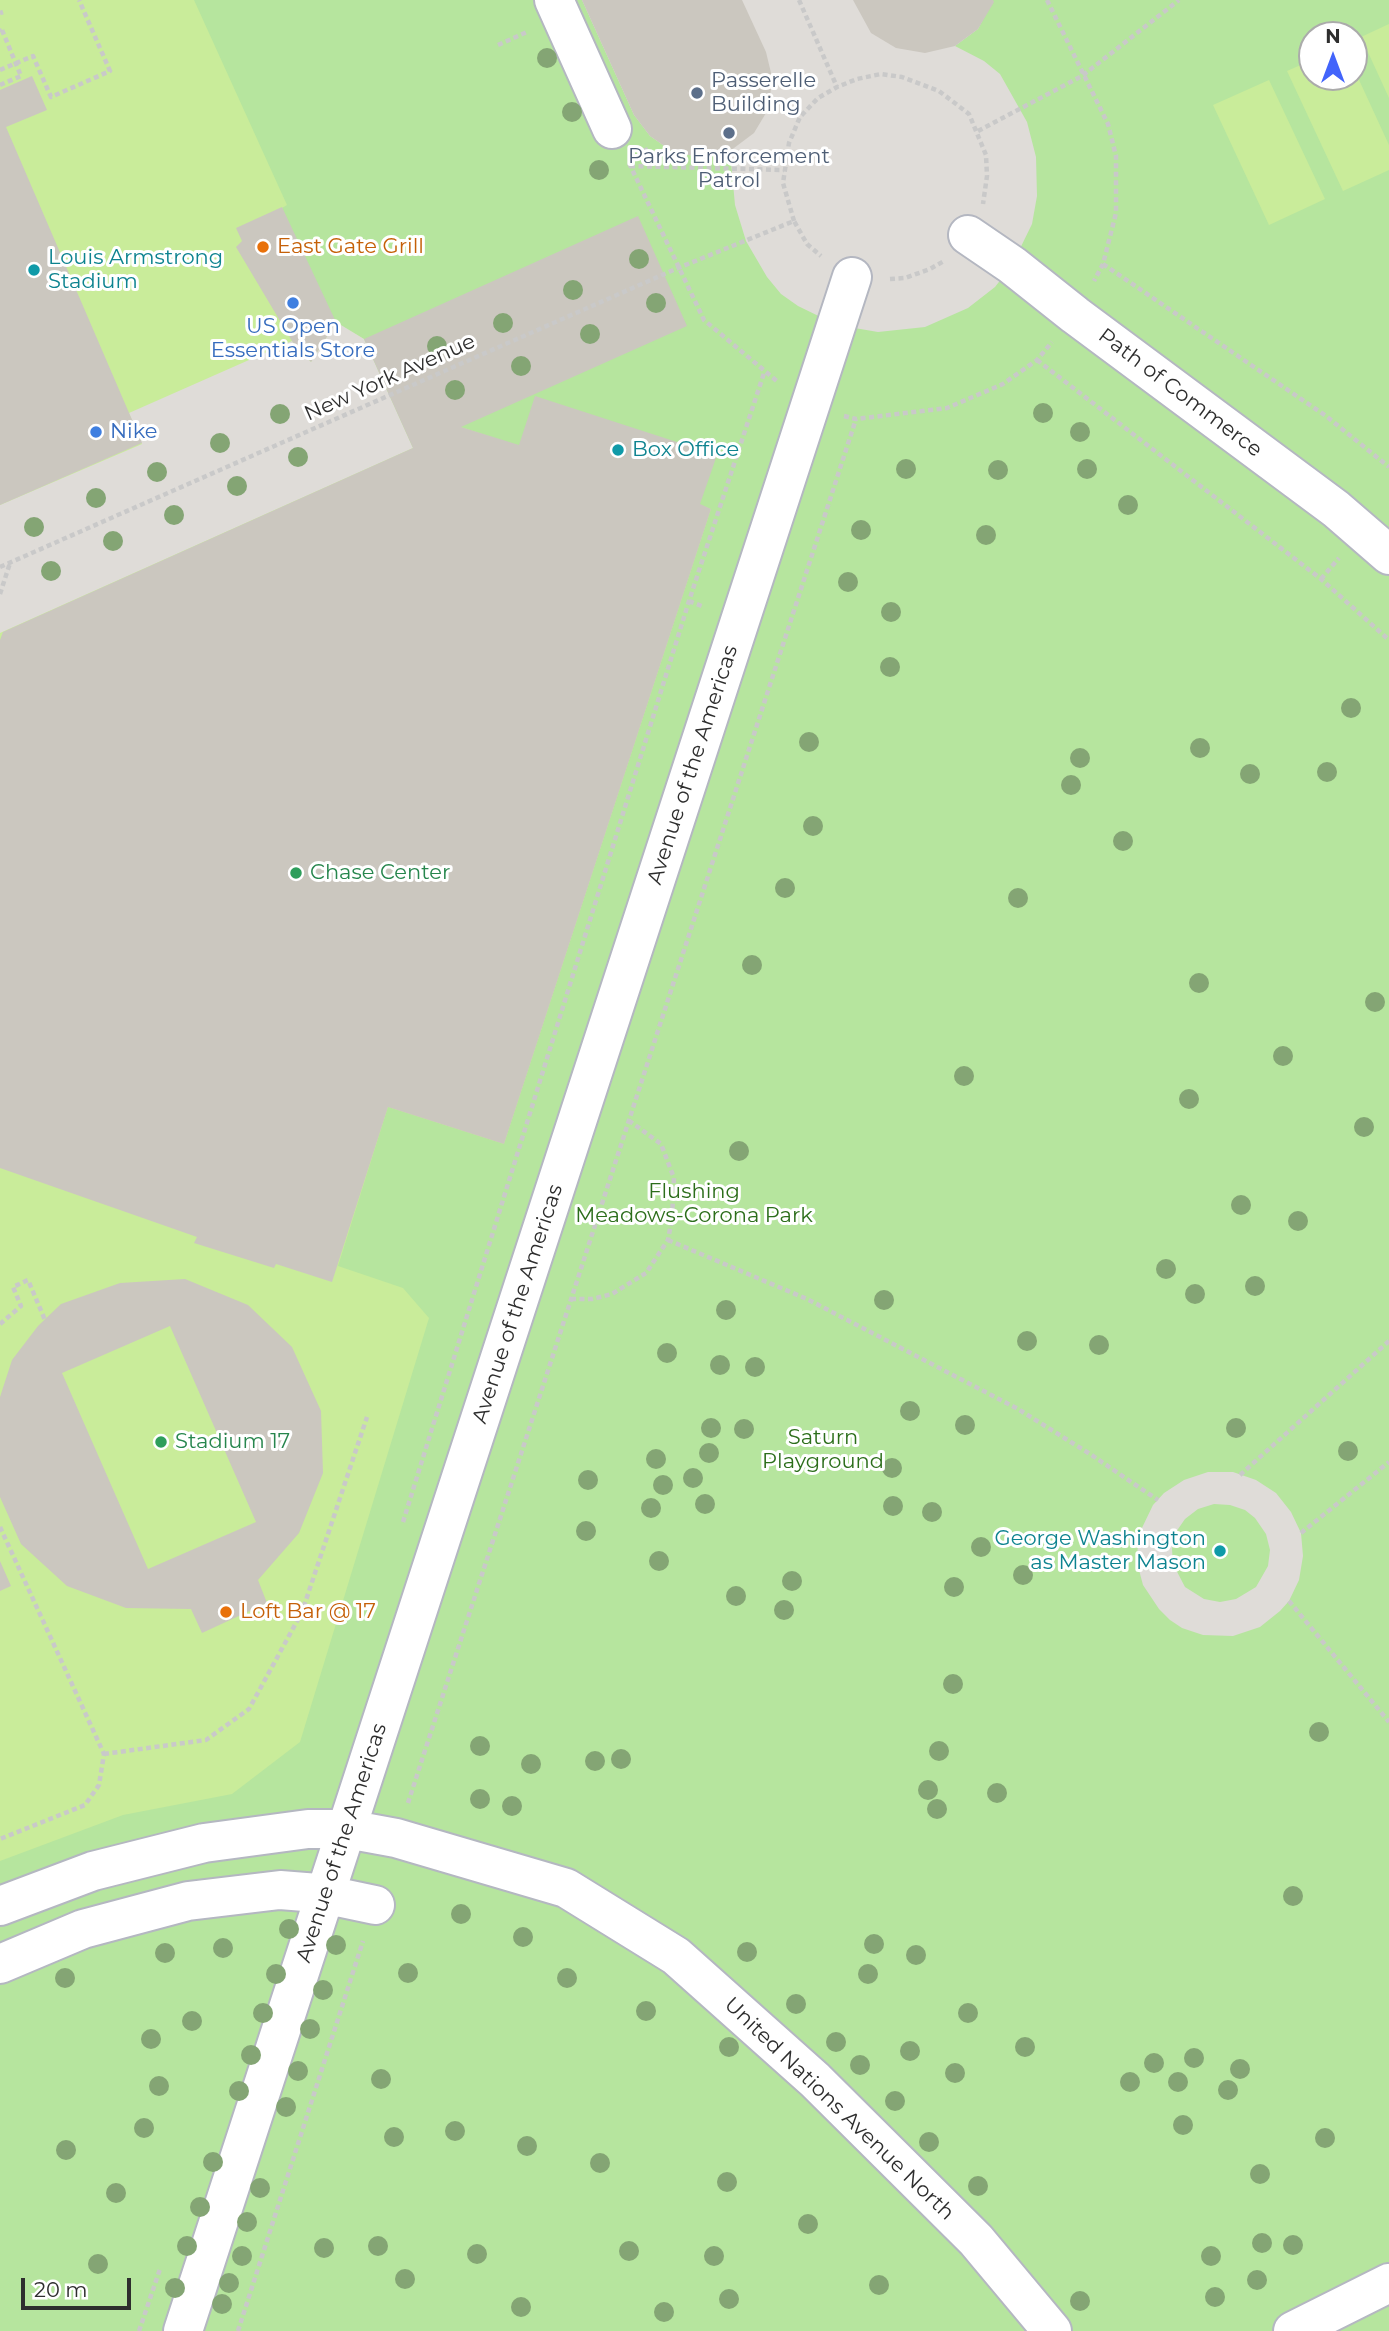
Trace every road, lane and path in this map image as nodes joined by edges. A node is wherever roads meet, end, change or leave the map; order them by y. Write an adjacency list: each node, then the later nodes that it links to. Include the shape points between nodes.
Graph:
1 (79, 0): 9 (path, via 110,71 51,96 33,56)
2 (554, 0): 14 (street)
3 (799, 0): 12 (path)
4 (1046, 0): 10 (path)
5 (1179, 0): 10 (path)
6 (0, 31): 11 (path, bridge, via 21,76)
7 (522, 34): 8 (path)
8 (498, 46)
9 (0, 70)
10 (1082, 76): 13 (path); 19 (path, via 1108,124 1116,156 1116,213)
11 (0, 84)
12 (837, 87): 13 (path, via 881,74 920,83 969,114); 16 (path, via 800,117 789,143)
13 (978, 131): 18 (path, via 988,176 979,219)
14 (619, 142): 15 (path)
15 (630, 166): 16 (path); 20 (path)
16 (785, 170): 17 (path, via 783,183)
17 (794, 221): 20 (path, New York Avenue); 21 (path, via 807,244)
18 (968, 236): 21 (path, via 952,257 905,278); 22 (street, Path of Commerce)
19 (1103, 264): 22 (path); 27 (path, via 1326,416)
20 (678, 268): 24 (path, via 704,320); 29 (path, New York Avenue)
21 (852, 277): 25 (street, Avenue of the Americas)
22 (1075, 315): 23 (path); 28 (street, Path of Commerce, via 1336,509)
23 (1037, 360): 26 (path, via 1003,384 947,408); 32 (path, via 1321,579)
24 (764, 373): 25 (path); 43 (path)
25 (811, 406): 26 (path); 49 (street, Avenue of the Americas)
26 (856, 419): 33 (path)
27 (1389, 467)
28 (1389, 555)
29 (10, 563): 30 (path, New York Avenue); 31 (path)
30 (0, 567)
31 (0, 594)
32 (1389, 640)
33 (628, 1120): 34 (path, via 661,1144 674,1178); 35 (path)
34 (668, 1240): 35 (path, via 646,1273 612,1294); 42 (path, via 807,1299 1018,1409)
35 (571, 1299): 50 (path)
36 (45, 1320): 37 (path, via 28,1280 13,1287 21,1306)
37 (0, 1324)
38 (1389, 1341): 41 (path)
39 (367, 1417): 48 (path, via 302,1612 249,1709 206,1740)
40 (1389, 1462): 45 (path)
41 (1240, 1475)
42 (1158, 1500)
43 (402, 1526)
44 (0, 1528): 48 (path)
45 (1301, 1533)
46 (1289, 1601): 47 (path)
47 (1389, 1722)
48 (104, 1754): 51 (path, via 99,1785 85,1805)
49 (347, 1829): 50 (street, United Nations Avenue North); 52 (street, Avenue of the Americas); 54 (street, United Nations Avenue North, via 308,1829 204,1843 93,1871)
50 (396, 1838): 61 (street, United Nations Avenue North, via 566,1888 676,1956 815,2080 957,2221)
51 (0, 1839)
52 (325, 1895): 53 (street); 55 (street, via 280,1890 188,1901 83,1929); 59 (street, Avenue of the Americas)
53 (375, 1905): 60 (path)
54 (0, 1906)
55 (0, 1964)
56 (161, 2266): 58 (path)
57 (1389, 2284): 62 (street)
58 (139, 2331)
59 (183, 2331)
60 (238, 2331)
61 (1052, 2331)
62 (1293, 2331)

